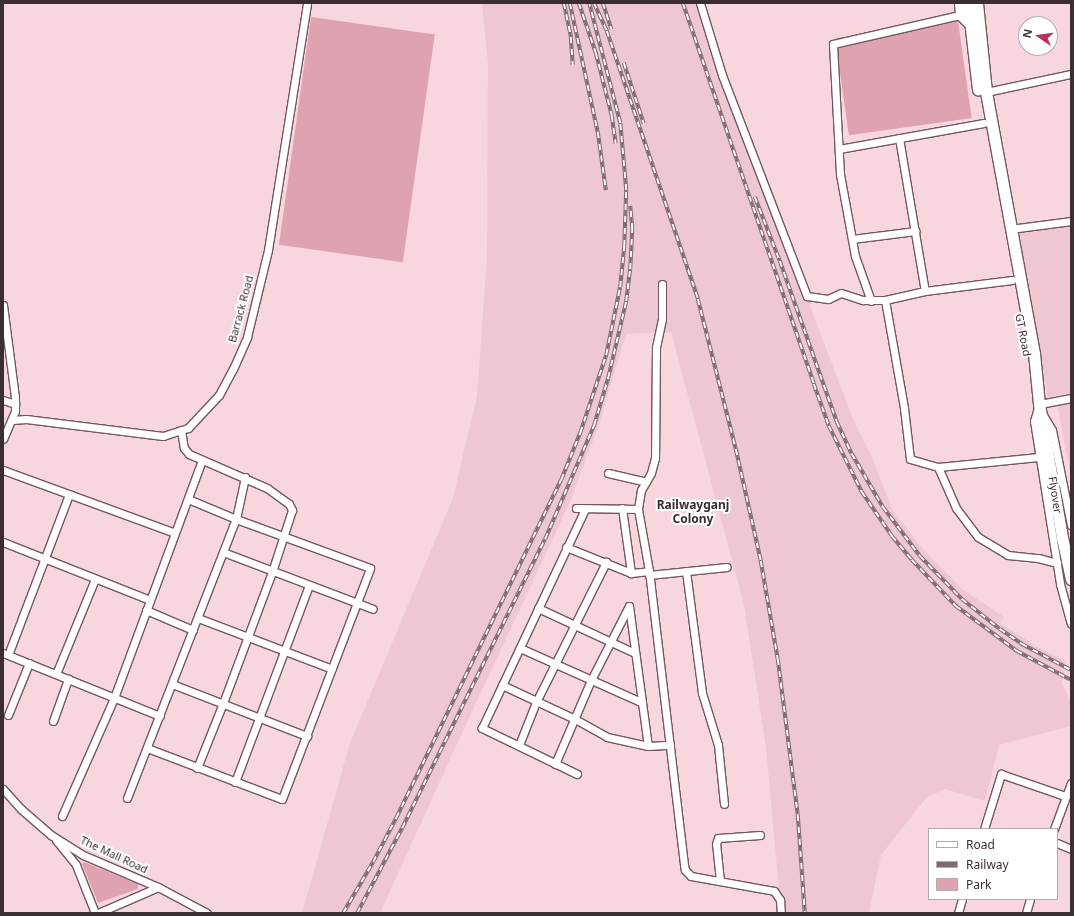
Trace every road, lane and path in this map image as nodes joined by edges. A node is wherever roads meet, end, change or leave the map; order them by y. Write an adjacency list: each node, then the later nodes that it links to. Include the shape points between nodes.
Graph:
1 (307, 3): 30 (street, Barrack Road, via 268,250 247,337 219,395 188,428)
2 (700, 3): 19 (street, via 722,75 807,296 828,299 841,293)
3 (959, 3): 4 (main road)
4 (972, 8): 5 (highway, GT Road); 5 (main road); 10 (street, via 833,44)
5 (974, 25): 7 (highway, GT Road)
6 (1071, 74): 7 (street)
7 (982, 93): 8 (highway, GT Road); 12 (highway, GT Road)
8 (984, 123): 9 (street); 15 (highway, GT Road)
9 (898, 138): 10 (street); 13 (street)
10 (840, 149): 14 (street, via 840,174)
11 (1071, 221): 12 (street)
12 (1010, 229): 24 (highway, GT Road, via 1034,353)
13 (915, 231): 14 (street); 17 (street)
14 (852, 239): 19 (street, via 854,256)
15 (1012, 280): 17 (street); 24 (highway, GT Road, via 1027,356)
16 (662, 284): 38 (street, via 663,314 656,346 655,458)
17 (925, 291): 18 (street)
18 (885, 300): 19 (street); 34 (street, via 910,459)
19 (871, 301)
20 (3, 305): 21 (street)
21 (4, 325): 23 (street)
22 (3, 367): 23 (street)
23 (12, 370): 27 (street)
24 (1034, 372): 28 (highway, Flyover)
25 (1071, 398): 28 (street)
26 (3, 400): 27 (street)
27 (15, 404): 29 (street)
28 (1040, 408): 32 (street, via 1036,410 1034,421); 46 (street, via 1052,430); 61 (highway, Flyover)
29 (12, 420): 30 (street, Barrack Road, via 26,419 163,436); 31 (street)
30 (181, 430): 33 (street, via 184,448)
31 (3, 438)
32 (1039, 457): 34 (street); 54 (street)
33 (202, 460): 37 (street); 40 (street)
34 (938, 467): 54 (street, via 956,508 978,537 1008,555 1038,558)
35 (3, 470): 39 (street)
36 (608, 473): 38 (street)
37 (245, 477): 45 (street); 48 (street, via 267,488 289,504 292,510)
38 (646, 482): 44 (street, via 641,490)
39 (69, 494): 47 (street); 52 (street)
40 (188, 499): 45 (street); 47 (street)
41 (576, 508): 43 (street)
42 (622, 508): 43 (street); 44 (street); 58 (street)
43 (585, 509): 50 (street)
44 (638, 509): 59 (street)
45 (236, 519): 48 (street); 51 (street)
46 (1071, 525)
47 (175, 533): 63 (street)
48 (282, 536): 57 (street); 64 (street, via 370,568)
49 (3, 542): 52 (street)
50 (566, 548): 53 (street); 65 (street)
51 (223, 552): 57 (street); 68 (street)
52 (45, 559): 60 (street); 77 (street)
53 (606, 562): 58 (street); 70 (street)
54 (1057, 564): 69 (street)
55 (727, 567): 56 (street)
56 (686, 571): 59 (street); 108 (street, via 702,694 718,745)
57 (272, 572): 62 (street); 72 (street)
58 (631, 573): 59 (street)
59 (649, 573): 96 (street)
60 (95, 579): 63 (street); 81 (street)
61 (1071, 579)
62 (309, 585): 64 (street); 75 (street)
63 (150, 600): 67 (street)
64 (356, 604): 66 (street); 80 (street)
65 (538, 608): 70 (street); 74 (street)
66 (373, 609)
67 (146, 610): 71 (street); 86 (street)
68 (198, 618): 71 (street); 72 (street)
69 (1071, 624)
70 (574, 626): 73 (street); 79 (street)
71 (193, 630): 84 (street)
72 (248, 636): 75 (street); 89 (street)
73 (609, 642): 76 (street); 76 (street, via 629,606); 83 (street)
74 (520, 648): 79 (street); 85 (street)
75 (284, 650): 80 (street); 92 (street)
76 (635, 653): 88 (street)
77 (5, 654): 78 (street)
78 (29, 663): 81 (street); 90 (street)
79 (555, 663): 83 (street); 87 (street)
80 (332, 669): 95 (street)
81 (56, 674): 82 (street)
82 (68, 680): 86 (street); 94 (street)
83 (592, 680): 88 (street); 93 (street)
84 (172, 684): 89 (street); 91 (street)
85 (502, 685): 87 (street); 97 (street, via 482,728)
86 (114, 698): 91 (street); 109 (street)
87 (536, 702): 93 (street); 97 (street)
88 (641, 702): 98 (street)
89 (223, 703): 92 (street); 101 (street)
90 (8, 715)
91 (160, 716): 99 (street)
92 (261, 718): 95 (street); 103 (street)
93 (575, 719): 98 (street, via 608,737); 100 (street)
94 (53, 721)
95 (307, 736): 103 (street, via 282,799)
96 (670, 744): 98 (street); 116 (street, via 685,870 691,876)
97 (519, 745): 100 (street)
98 (648, 746)
99 (147, 748): 101 (street); 107 (street)
100 (555, 764): 102 (street)
101 (197, 768): 103 (street)
102 (576, 774)
103 (235, 782)
104 (1071, 783): 106 (street)
105 (3, 790): 112 (street, The Mall Road)
106 (1065, 796): 110 (street, via 1001,774); 111 (street)
107 (127, 798)
108 (724, 804)
109 (62, 816)
110 (984, 828)
111 (1054, 828)
112 (52, 835): 117 (street, The Mall Road, via 83,855); 120 (street, via 76,866)
113 (760, 835): 116 (street, via 718,838 716,844)
114 (1058, 843): 115 (street)
115 (1071, 849)
116 (720, 881): 123 (street, via 774,891 780,900)
117 (158, 887): 121 (street); 122 (street, The Mall Road)
118 (962, 900): 124 (street)
119 (1030, 900): 125 (street)
120 (95, 913)
121 (98, 913)
122 (207, 913)
123 (781, 913)
124 (958, 913)
125 (1026, 913)

